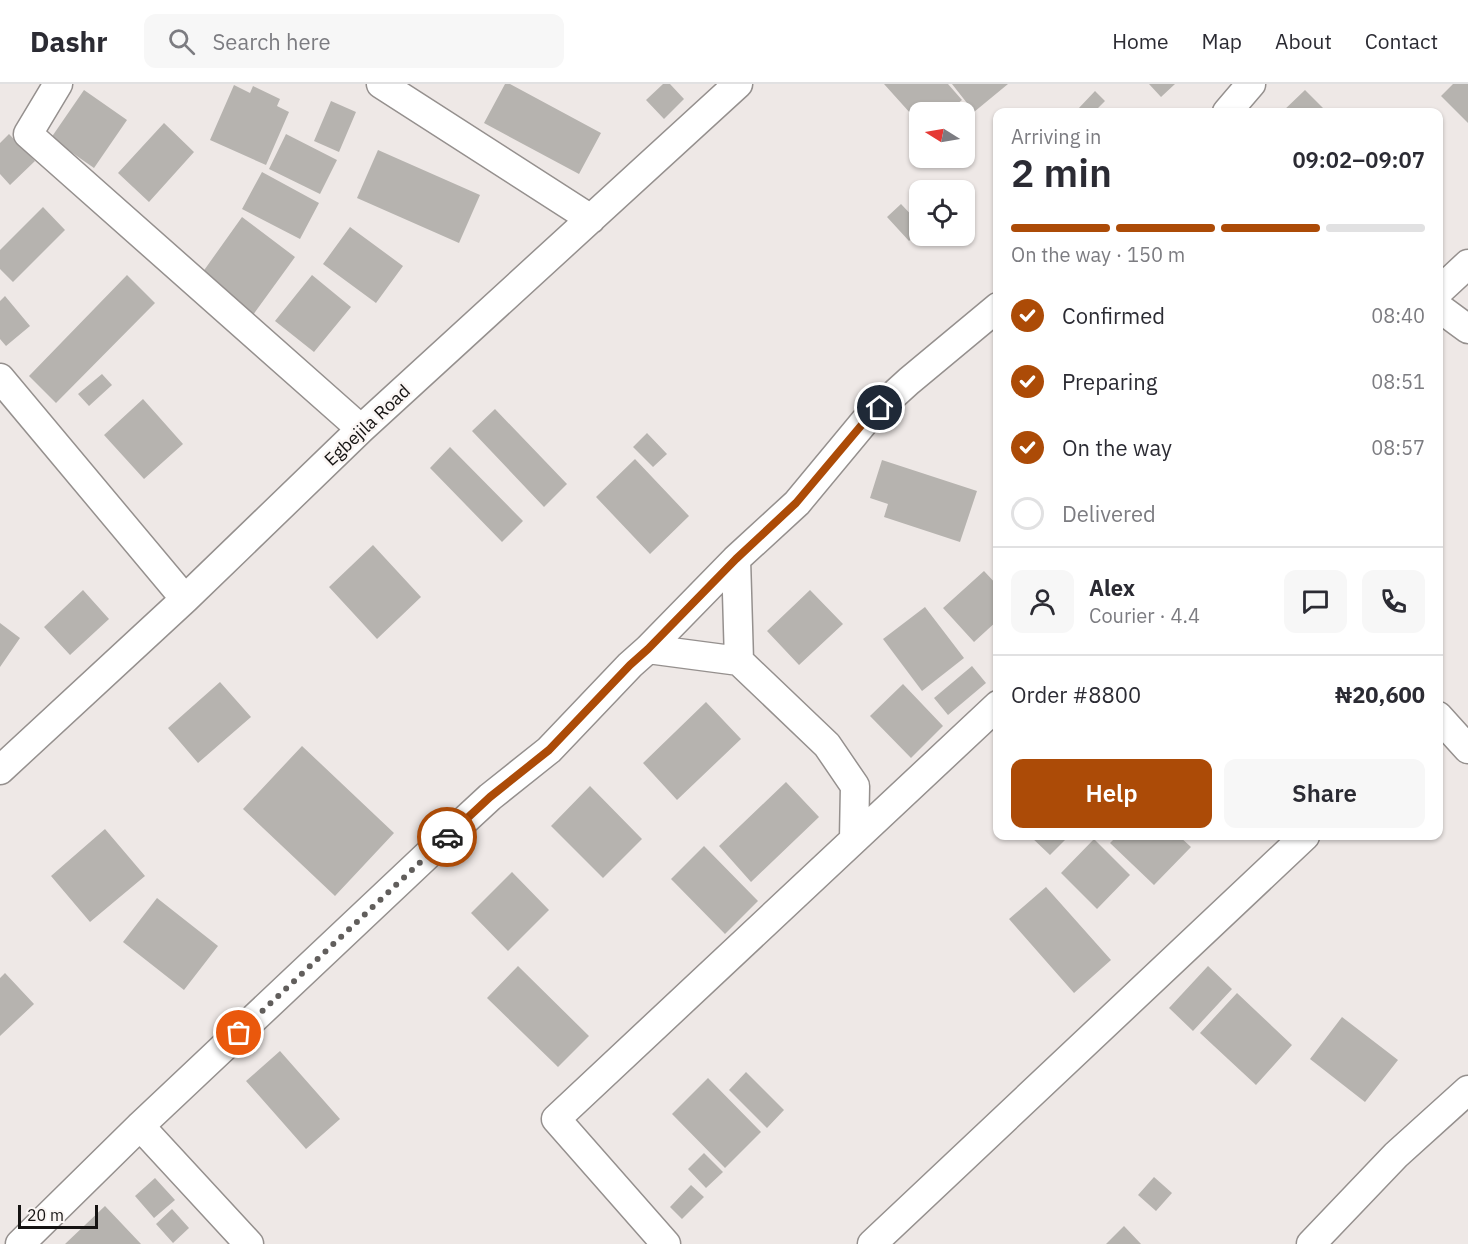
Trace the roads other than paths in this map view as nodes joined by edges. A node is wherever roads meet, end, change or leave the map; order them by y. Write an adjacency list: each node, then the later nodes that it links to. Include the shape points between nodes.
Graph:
1 (58, 84): 13 (street, via 28,134)
2 (381, 84): 6 (street)
3 (738, 84): 6 (street, Egbejila Road)
4 (1251, 84): 5 (street)
5 (1230, 108)
6 (591, 219): 13 (street, Egbejila Road)
7 (1468, 264): 8 (street)
8 (1443, 286)
9 (993, 311): 14 (street, via 865,421 796,503)
10 (1443, 311): 11 (street)
11 (1468, 329)
12 (0, 378): 15 (street)
13 (361, 429): 15 (street, Egbejila Road)
14 (736, 559): 16 (street); 17 (street)
15 (184, 599): 21 (street, Egbejila Road)
16 (648, 649): 17 (street); 27 (street, via 549,750 490,797)
17 (739, 661): 22 (street, via 827,745)
18 (993, 710): 23 (street)
19 (1443, 722): 20 (street)
20 (1468, 749)
21 (0, 770)
22 (855, 786): 23 (street); 24 (street)
23 (910, 787): 24 (street)
24 (854, 839): 28 (street, via 556,1119)
25 (1301, 840): 31 (street)
26 (1468, 1090): 32 (street, via 1396,1155)
27 (140, 1126): 29 (street); 30 (street)
28 (664, 1243)
29 (20, 1244)
30 (249, 1244)
31 (872, 1244)
32 (1311, 1244)

